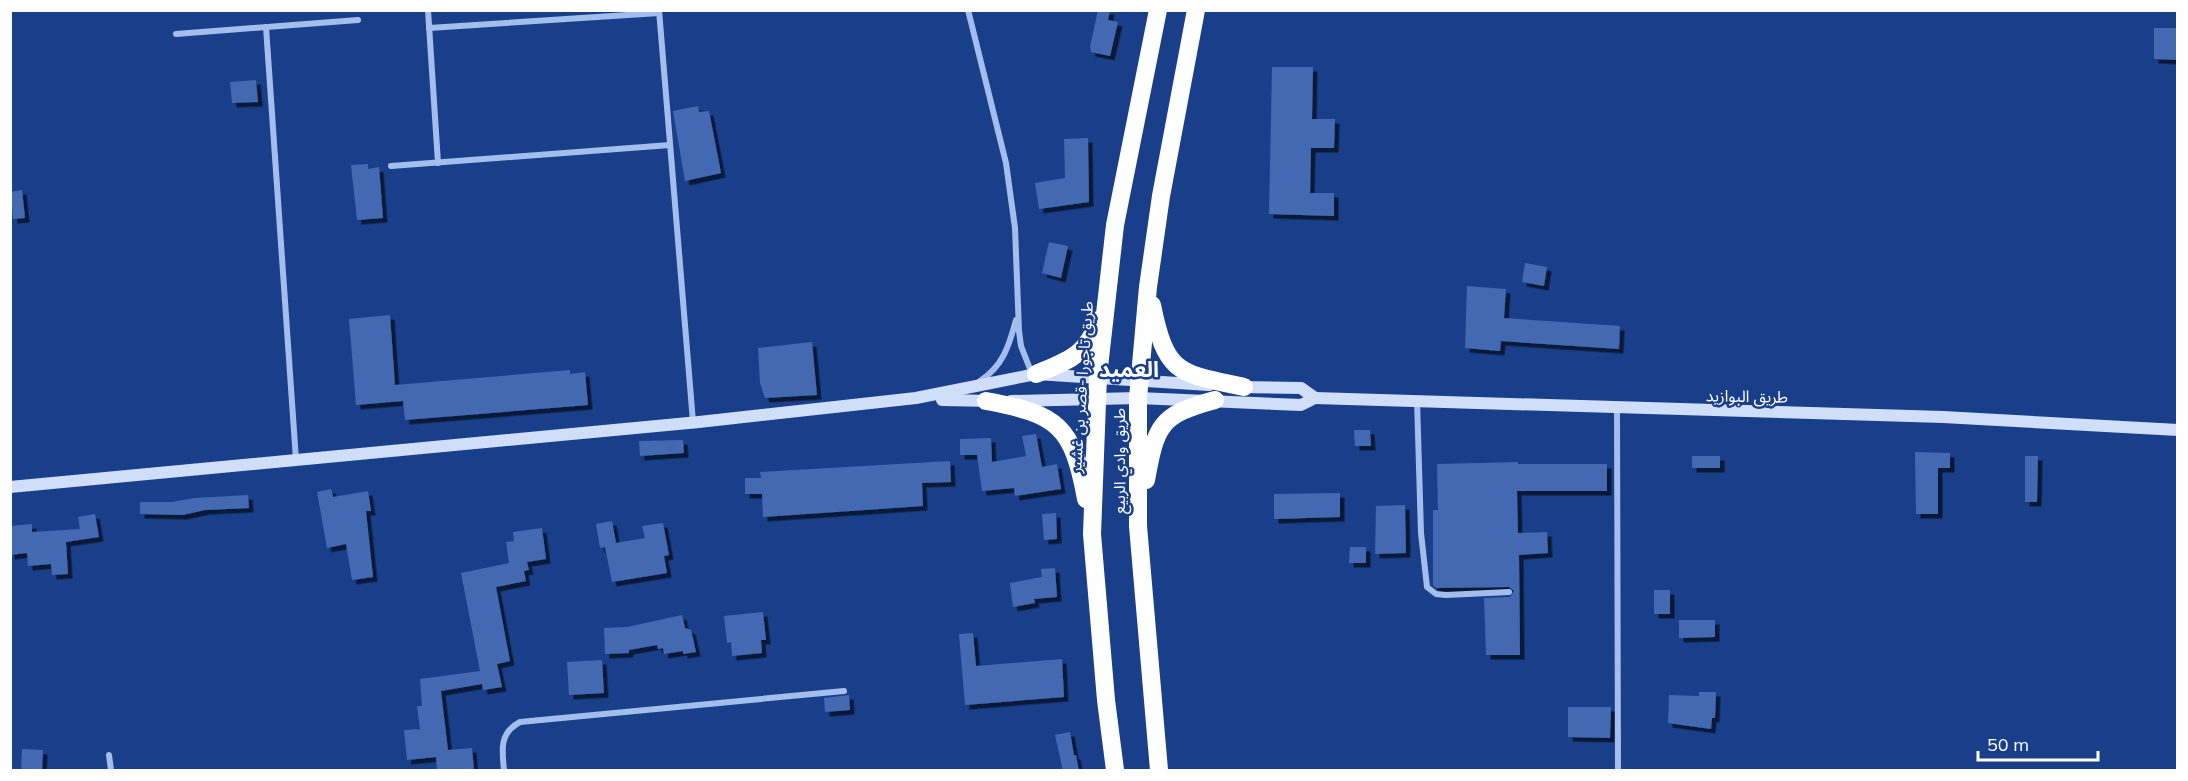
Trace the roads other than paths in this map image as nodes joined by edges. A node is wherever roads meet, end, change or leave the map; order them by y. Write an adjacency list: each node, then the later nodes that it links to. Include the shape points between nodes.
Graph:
1 (428, 10): 8 (street)
2 (968, 10): 15 (street, via 1006,163 1015,228)
3 (1158, 10): 14 (highway, طريق تاجورا -قصر بن غشير, via 1115,225)
4 (1196, 10): 13 (highway, طريق وادي الربيع, via 1180,84)
5 (659, 12): 8 (street); 10 (street)
6 (358, 20): 7 (street)
7 (266, 27): 9 (street); 30 (street)
8 (429, 28): 11 (street)
9 (176, 34)
10 (670, 145): 11 (street); 28 (street)
11 (438, 163): 12 (street)
12 (391, 166)
13 (1148, 287): 19 (highway, via 1160,343 1173,361 1190,374); 20 (highway, طريق وادي الربيع)
14 (1107, 298): 16 (highway, via 1094,334 1080,353); 17 (highway, طريق تاجورا -قصر بن غشير)
15 (1017, 314): 16 (street, via 1021,346); 18 (street, via 1004,358)
16 (1034, 374): 17 (main road); 18 (main road)
17 (1098, 376): 20 (main road); 21 (highway, طريق تاجورا -قصر بن غشير)
18 (972, 386): 23 (main road)
19 (1244, 387): 20 (main road); 22 (main road, via 1301,388)
20 (1139, 389): 21 (main road); 24 (main road); 32 (highway, طريق وادي الربيع)
21 (1097, 397): 26 (main road); 33 (highway, طريق تاجورا -قصر بن غشير)
22 (1315, 398): 24 (main road, via 1300,405); 25 (main road, طريق البوازيد)
23 (916, 399): 26 (main road); 28 (main road)
24 (1215, 400): 32 (highway, via 1179,411 1158,432)
25 (1417, 400): 27 (main road, طريق البوازيد); 34 (street, via 1421,533 1427,587 1446,595)
26 (986, 401): 33 (highway, via 1038,413 1067,437 1078,460)
27 (1617, 409): 29 (main road, طريق البوازيد, via 1942,417); 41 (street)
28 (693, 422): 30 (main road)
29 (2178, 429)
30 (296, 460): 31 (main road)
31 (10, 487)
32 (1138, 526): 40 (highway, طريق وادي الربيع)
33 (1092, 534): 39 (highway, طريق تاجورا -قصر بن غشير)
34 (1509, 592)
35 (844, 691): 38 (street, via 520,722 510,727 503,740)
36 (109, 755): 37 (street)
37 (111, 771)
38 (504, 771)
39 (1115, 771)
40 (1158, 771)
41 (1618, 771)

